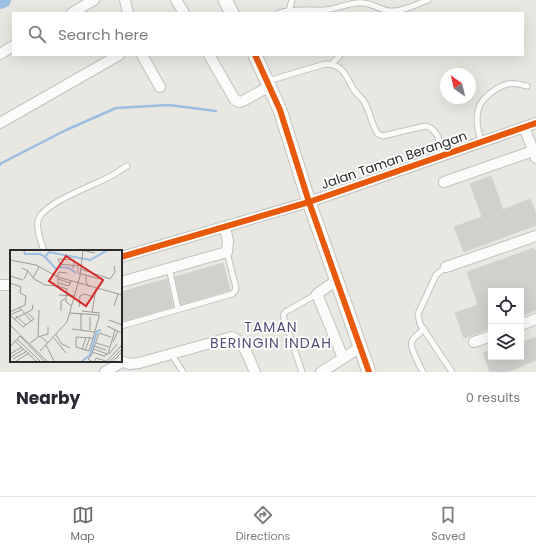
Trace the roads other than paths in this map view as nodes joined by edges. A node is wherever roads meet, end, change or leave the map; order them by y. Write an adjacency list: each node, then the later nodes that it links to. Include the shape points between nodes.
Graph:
1 (94, 0): 8 (street)
2 (125, 0): 9 (street)
3 (176, 0): 10 (street)
4 (224, 0): 11 (street)
5 (292, 0): 7 (lane)
6 (428, 0): 7 (lane, via 390,11 357,3 326,10)
7 (289, 11): 12 (lane)
8 (74, 12)
9 (128, 12)
10 (183, 12)
11 (231, 12)
12 (284, 12)
13 (12, 47): 14 (street)
14 (0, 54)
15 (117, 56): 24 (street)
16 (143, 56): 23 (street)
17 (210, 56): 21 (street, via 235,100 239,102)
18 (255, 56): 21 (street)
19 (339, 56): 20 (lane)
20 (332, 64): 21 (lane); 28 (lane, via 341,69 363,101 378,134 383,136 430,127 435,131)
21 (268, 83): 32 (street, via 280,110)
22 (527, 86): 27 (lane, via 516,83 501,86 483,101 479,106 477,118)
23 (160, 87)
24 (0, 123)
25 (536, 123): 26 (street, Jalan Taman Berangan)
26 (524, 127): 27 (street, Jalan Taman Berangan); 29 (street)
27 (481, 142): 28 (street, Jalan Taman Berangan)
28 (444, 154): 32 (street, Jalan Taman Berangan)
29 (535, 155): 31 (street)
30 (127, 166): 35 (lane, via 43,211 38,219 38,232)
31 (444, 182)
32 (309, 202): 33 (street, Jalan Taman Berangan); 40 (street)
33 (225, 227): 36 (street); 37 (street, Jalan Taman Berangan)
34 (536, 236): 38 (street)
35 (44, 250)
36 (227, 252): 39 (street); 43 (lane, via 235,291)
37 (122, 257)
38 (446, 267): 47 (lane, via 436,275 418,314)
39 (169, 268): 41 (street); 43 (lane)
40 (337, 280): 42 (street); 50 (street)
41 (122, 282)
42 (317, 294): 52 (street); 57 (lane, via 284,312 283,315)
43 (178, 309): 46 (lane)
44 (536, 319): 45 (street)
45 (524, 324)
46 (122, 326)
47 (424, 329): 60 (lane, via 411,345); 61 (lane)
48 (488, 337): 49 (street)
49 (474, 342)
50 (361, 347): 52 (street); 59 (street)
51 (172, 355): 53 (street, via 139,364); 55 (lane); 56 (street, via 232,337 242,344)
52 (343, 358): 58 (street)
53 (122, 362): 54 (street)
54 (105, 372)
55 (183, 372)
56 (255, 372)
57 (302, 372)
58 (321, 372)
59 (369, 372)
60 (424, 372)
61 (452, 372)

